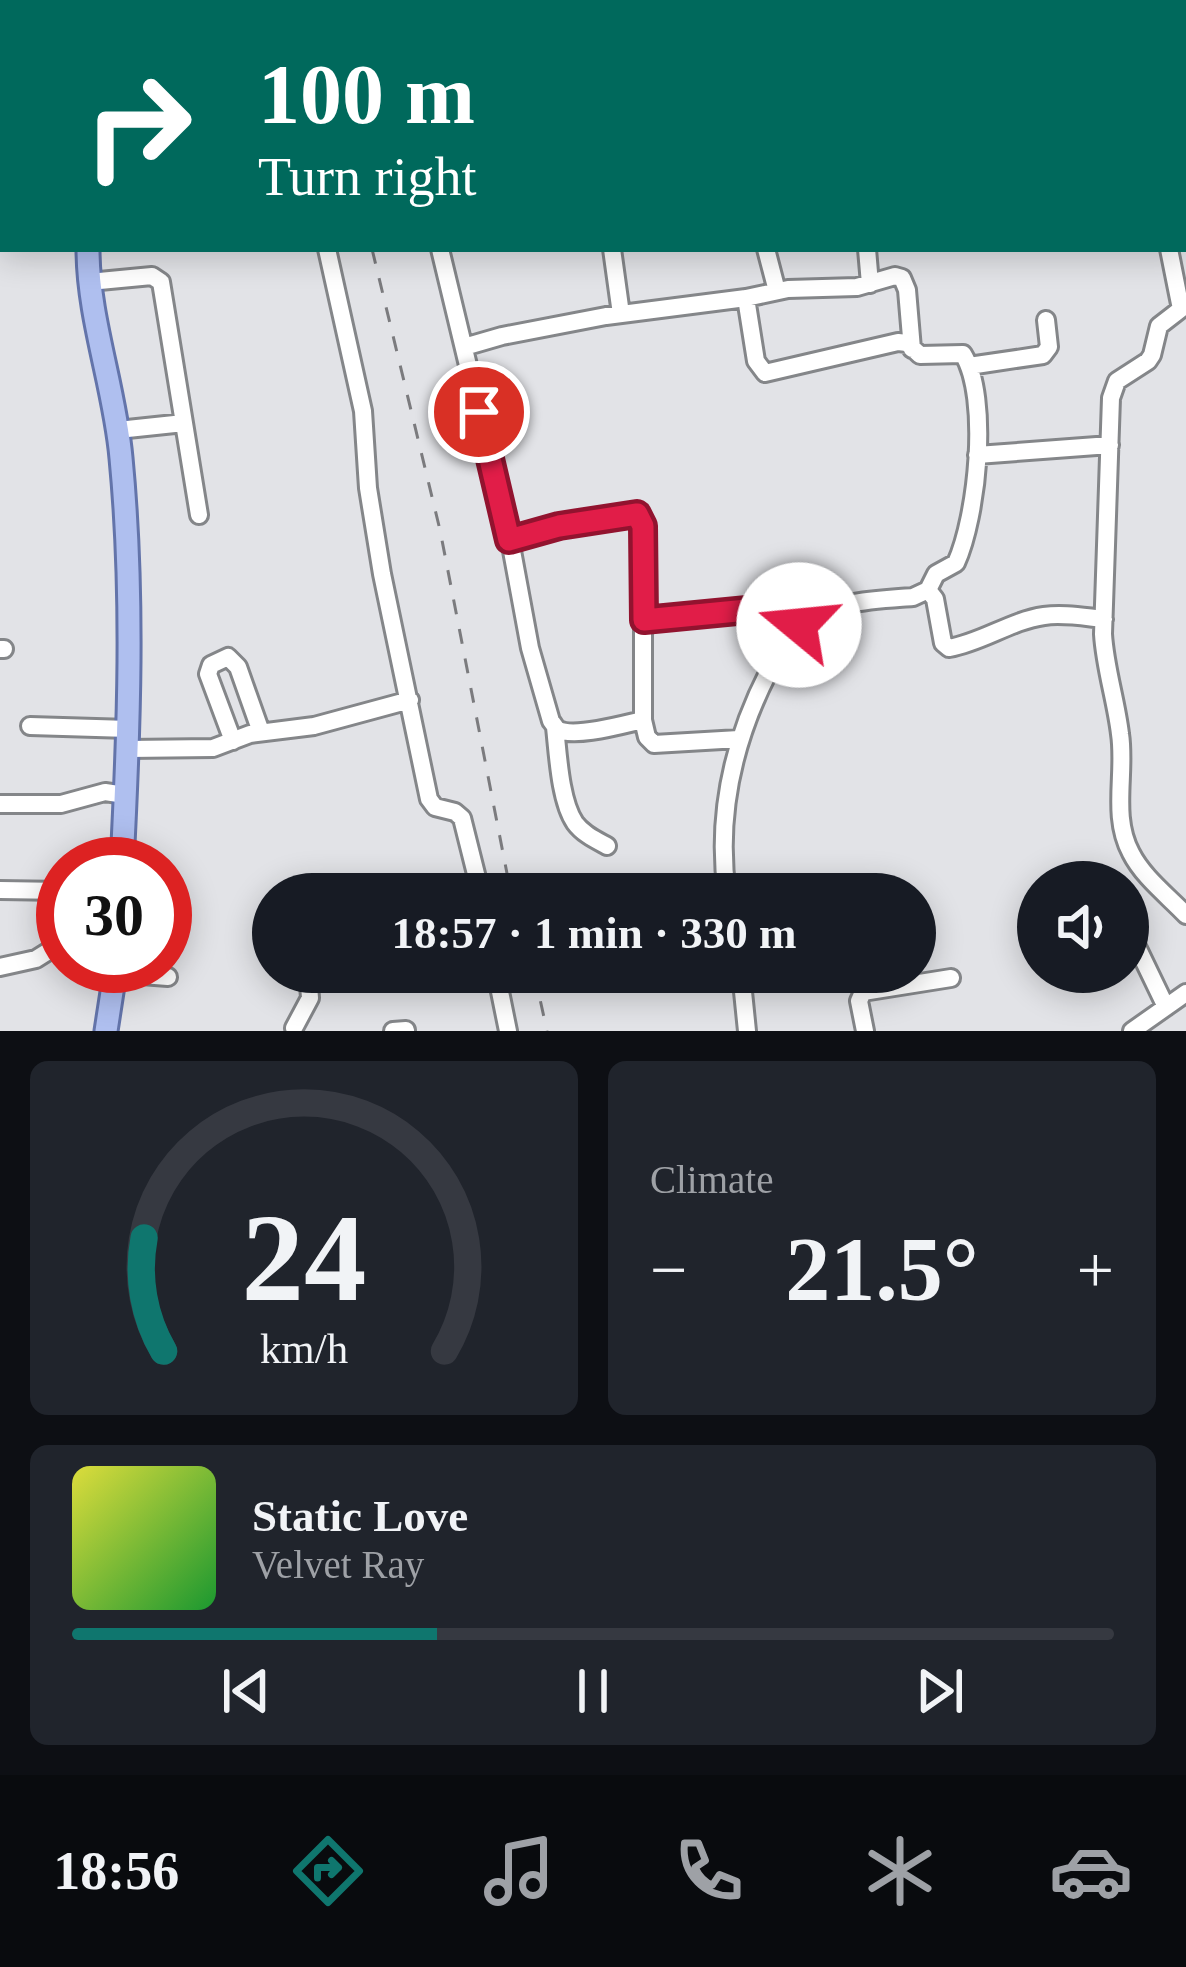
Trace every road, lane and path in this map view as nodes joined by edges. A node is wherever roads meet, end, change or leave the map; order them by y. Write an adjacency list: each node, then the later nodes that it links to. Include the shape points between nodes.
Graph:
1 (88, 252): 8 (main road)
2 (328, 252): 28 (street, via 363,411 368,488)
3 (441, 252): 15 (street)
4 (612, 252): 13 (street)
5 (767, 252): 10 (street)
6 (867, 252): 9 (street)
7 (1170, 252): 12 (street)
8 (89, 282): 18 (street, via 161,282); 19 (main road)
9 (870, 284): 10 (street); 16 (street, via 904,281)
10 (777, 291): 11 (street)
11 (746, 298): 13 (street); 16 (street, via 756,362 765,373 898,342)
12 (1184, 305): 20 (street, via 1156,331 1148,362 1114,387)
13 (621, 314): 15 (street)
14 (1046, 320): 17 (street, via 1043,355)
15 (464, 347): 23 (street)
16 (912, 350): 17 (street, via 959,352)
17 (969, 366): 21 (street)
18 (184, 423): 19 (street); 22 (street)
19 (118, 430): 34 (main road)
20 (1110, 445): 21 (street); 25 (street)
21 (977, 455): 24 (street, via 959,558)
22 (199, 515)
23 (509, 540): 26 (street, via 637,514); 31 (street)
24 (928, 590): 25 (street, via 949,648 1044,616); 27 (street, via 844,605)
25 (1104, 619): 44 (street, via 1125,841)
26 (644, 620): 27 (street, via 768,608); 29 (street)
27 (795, 628): 33 (street)
28 (410, 700): 32 (street); 40 (street, via 429,799 462,818)
29 (643, 719): 31 (street); 33 (street, via 654,744)
30 (30, 726): 34 (street)
31 (555, 728): 39 (street, via 573,820)
32 (261, 732): 35 (street); 35 (street, via 238,667 227,658 208,674)
33 (739, 739): 41 (street)
34 (129, 740): 35 (street, via 206,749); 36 (main road)
35 (233, 741)
36 (125, 794): 37 (street); 38 (main road)
37 (0, 804)
38 (123, 837)
39 (607, 846)
40 (476, 873)
41 (724, 873)
42 (0, 890): 43 (street)
43 (36, 891)
44 (1186, 916)
45 (36, 959): 46 (street)
46 (0, 967)
47 (1149, 972): 54 (street)
48 (951, 978): 62 (street, via 863,992)
49 (112, 993): 57 (main road)
50 (310, 993): 55 (street)
51 (500, 993): 60 (street)
52 (743, 993): 61 (street)
53 (1186, 993): 54 (street)
54 (1166, 1007): 63 (street)
55 (291, 1029): 58 (street)
56 (406, 1030): 59 (street)
57 (106, 1031)
58 (316, 1031)
59 (393, 1031)
60 (508, 1031)
61 (747, 1031)
62 (865, 1031)
63 (1132, 1031)

